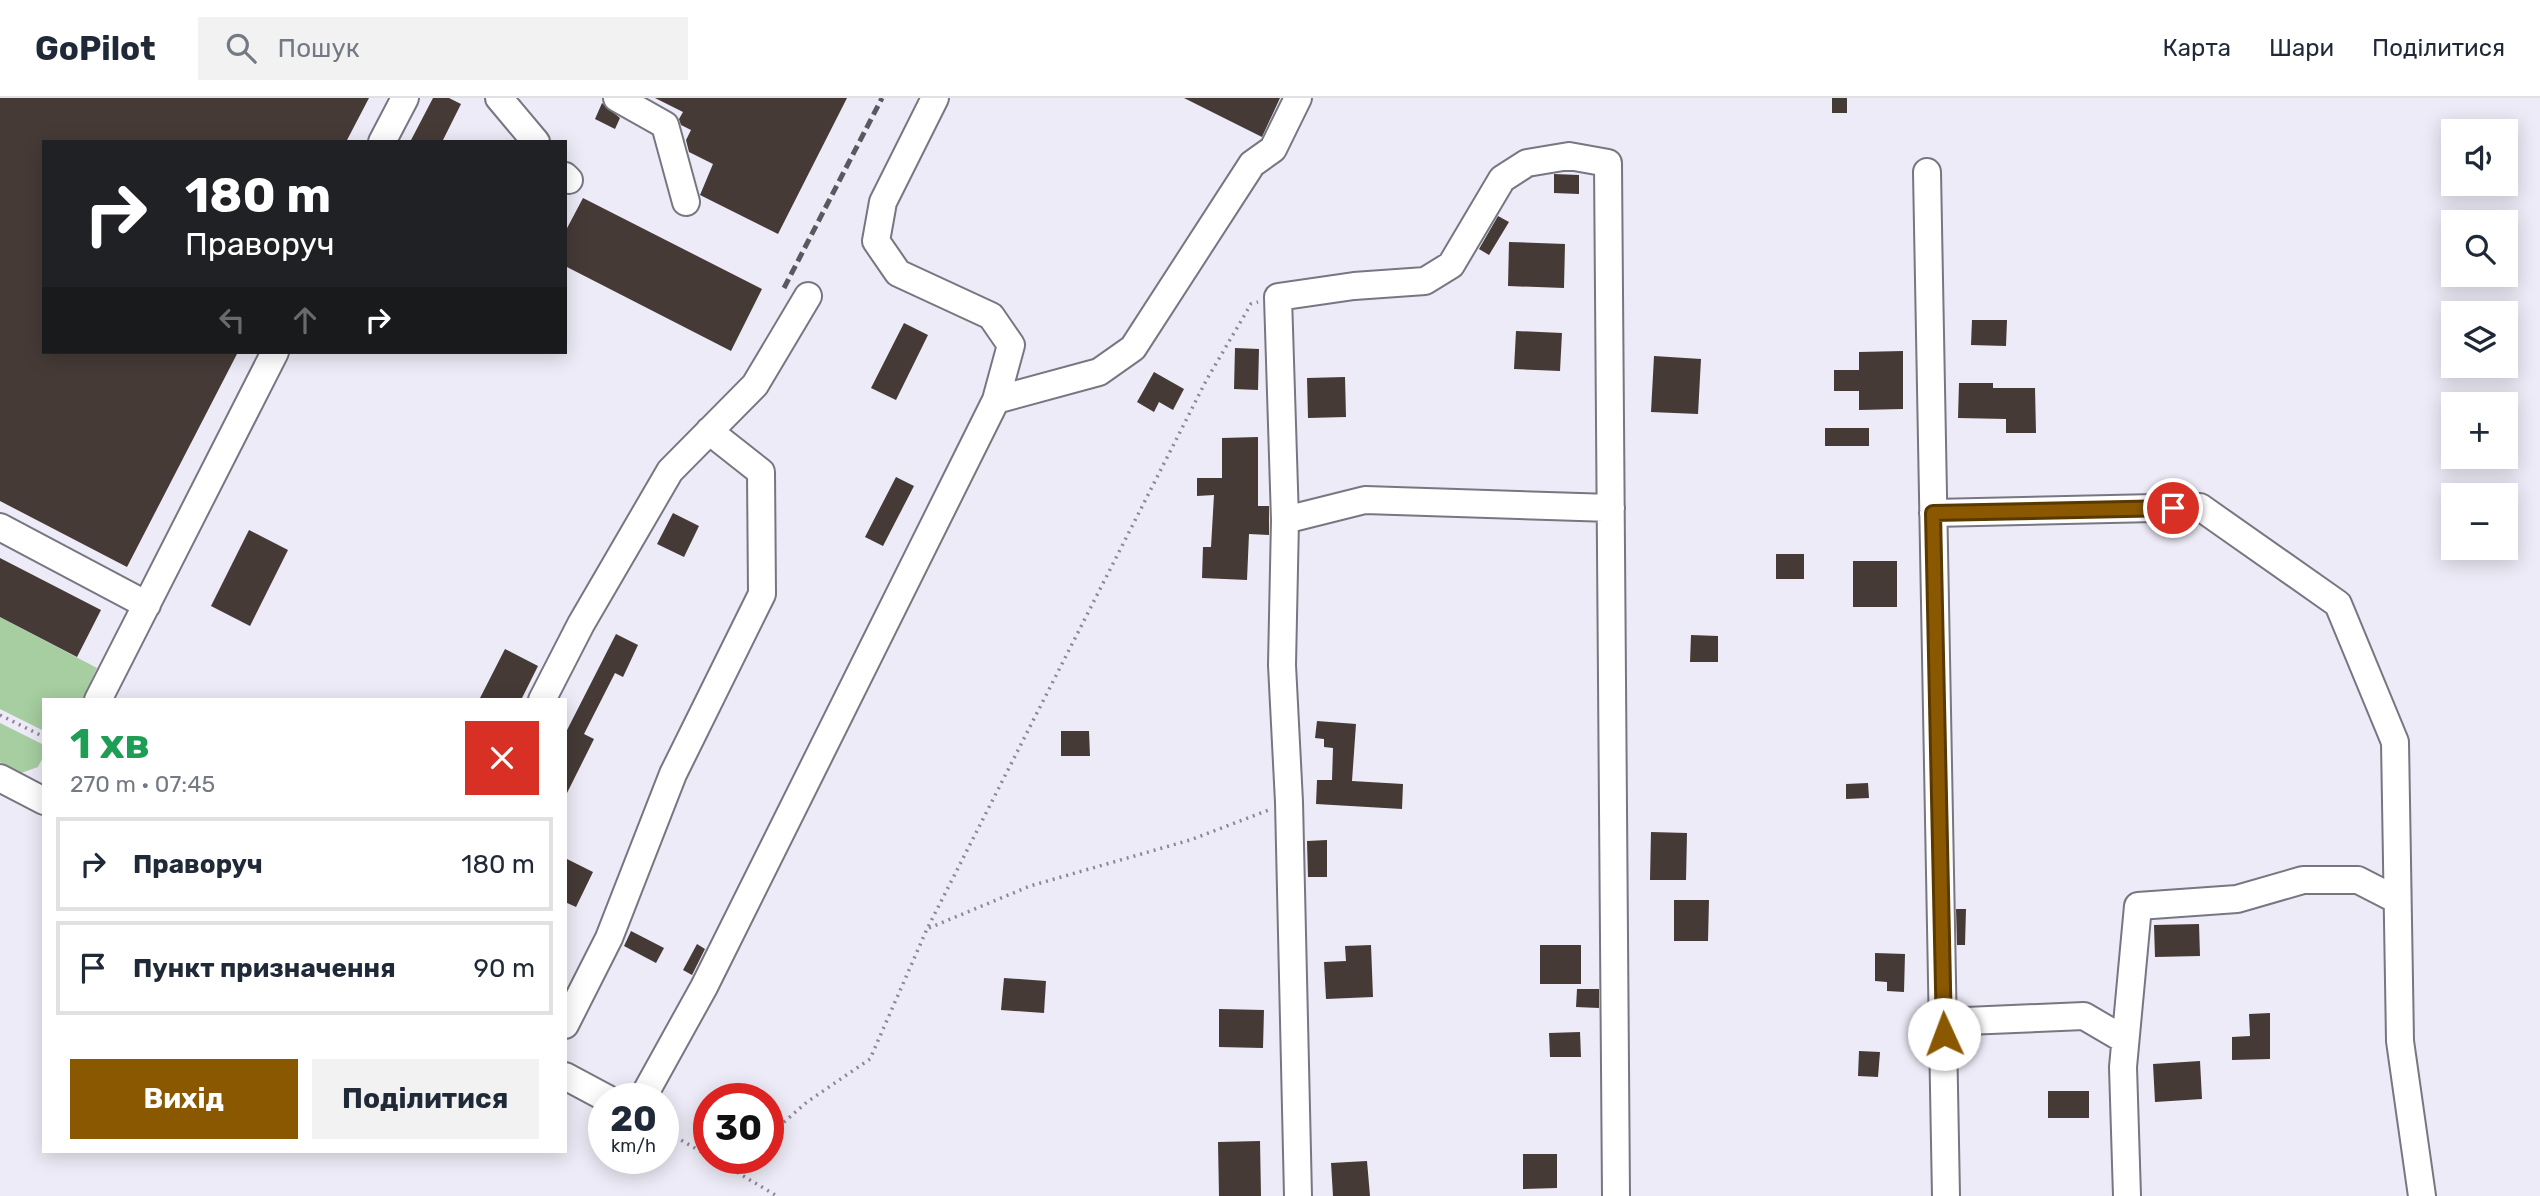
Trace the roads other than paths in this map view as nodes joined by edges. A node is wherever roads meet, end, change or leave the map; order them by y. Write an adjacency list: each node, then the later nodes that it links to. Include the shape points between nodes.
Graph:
1 (405, 98): 6 (street)
2 (499, 98): 7 (street)
3 (617, 98): 9 (street, via 665,125)
4 (935, 98): 12 (street, via 883,202 876,242 898,272 992,316 1011,345)
5 (1298, 98): 12 (street, via 1273,149 1252,164 1133,348 1100,372)
6 (383, 140)
7 (534, 140)
8 (1927, 172): 15 (street)
9 (686, 202)
10 (808, 296): 13 (street, via 755,385)
11 (274, 354): 18 (street)
12 (996, 400): 28 (street, via 704,987)
13 (709, 431): 20 (street, via 670,471); 24 (street, via 761,472 762,594 673,774 609,938)
14 (1611, 508): 16 (street, via 1365,500); 16 (street, via 1608,163 1569,156 1527,163 1502,179 1451,265 1424,281 1278,297); 31 (street)
15 (1933, 513): 23 (street, via 2200,508 2338,604 2395,742); 25 (street)
16 (1285, 520): 30 (street, via 1282,666)
17 (0, 527): 18 (street)
18 (146, 605): 19 (street)
19 (99, 698)
20 (543, 698)
21 (0, 778): 22 (street)
22 (42, 800)
23 (2398, 900): 26 (street, via 2358,880 2303,880 2237,899 2138,906); 34 (street, via 2399,1041)
24 (567, 1021)
25 (1944, 1034): 26 (street, via 1966,1021 2084,1016); 32 (street)
26 (2125, 1040): 33 (street)
27 (567, 1077): 29 (street)
28 (651, 1083)
29 (588, 1088)
30 (1298, 1196)
31 (1616, 1196)
32 (1946, 1196)
33 (2127, 1196)
34 (2422, 1196)

